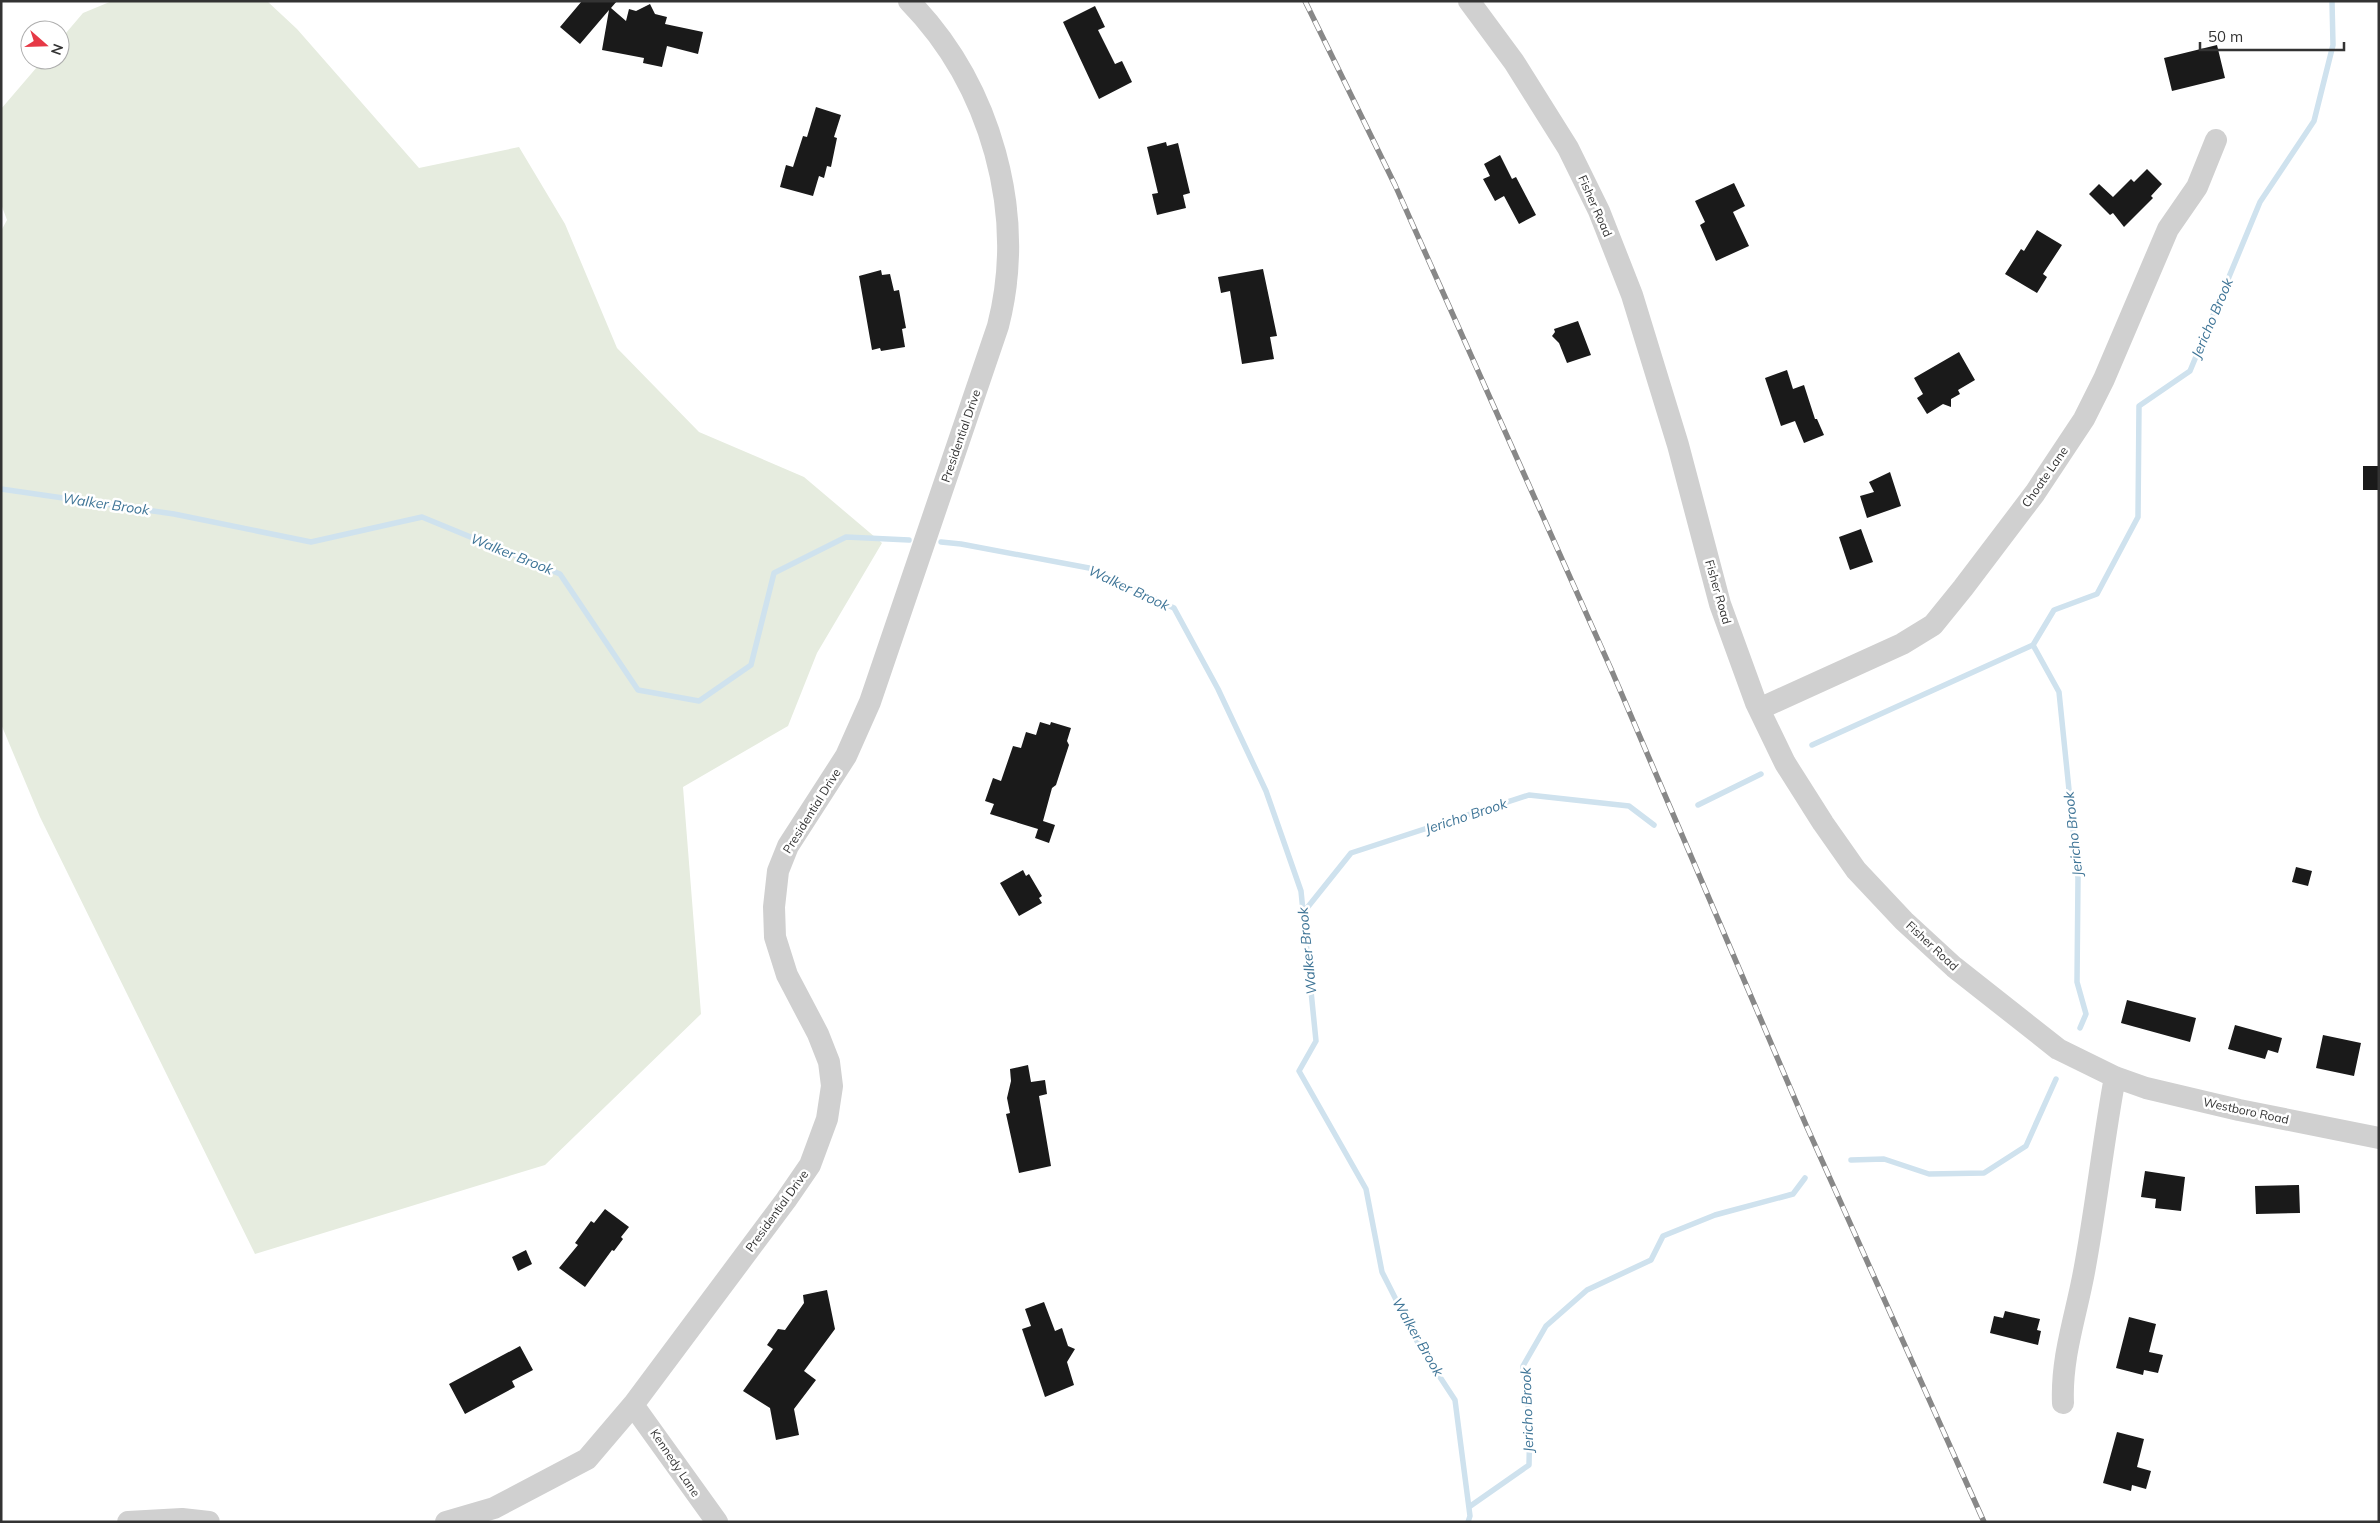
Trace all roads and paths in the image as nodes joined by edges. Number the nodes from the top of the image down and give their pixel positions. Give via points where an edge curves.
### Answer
1 (909, 1) edge
2 (1469, 1) edge
3 (2216, 140) dead end
4 (1760, 709) junction
5 (2115, 1077) junction
6 (2379, 1138) edge
7 (2063, 1403) dead end
8 (634, 1405) junction
9 (128, 1522) edge
10 (209, 1522) edge
11 (446, 1522) edge
12 (717, 1522) edge

1 - 8 street, Presidential Drive via 954,57 995,147 1009,245 1006,296 870,702 846,756 788,846 778,871 775,937 787,975 829,1062 832,1086 827,1119 805,1172
2 - 4 street, Fisher Road via 1514,62 1563,140 1599,211 1632,295 1678,445 1720,604
3 - 4 street, Choate Lane via 2197,186 2168,229 2084,419 2035,493 1939,618 1902,644
4 - 5 street, Fisher Road via 1785,763 1822,824 1856,870 1904,921 1954,968 2058,1049
5 - 6 street, Westboro Road via 2186,1099
5 - 7 street via 2084,1274 2068,1342 2062,1382
8 - 11 street, Presidential Drive via 587,1459 494,1508
8 - 12 street, Kennedy Lane
9 - 10 street via 182,1519

